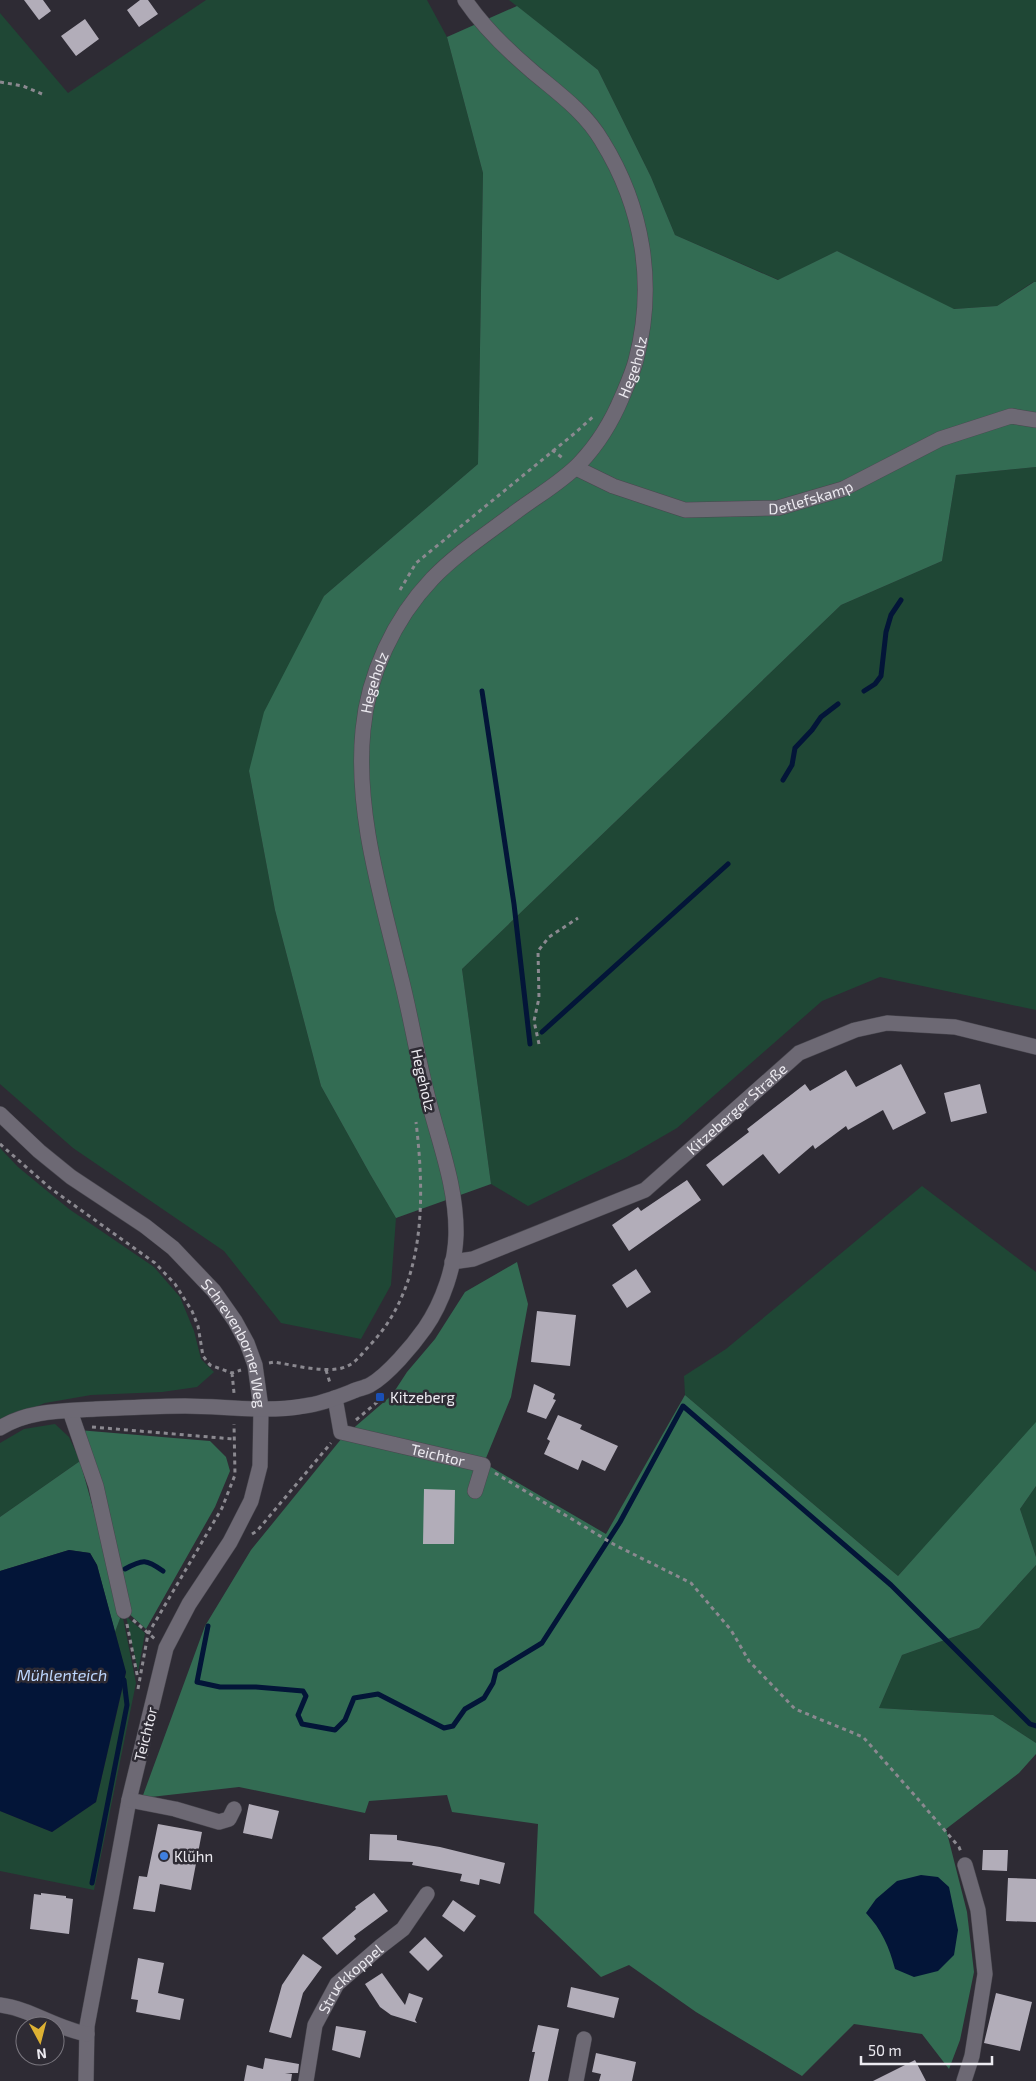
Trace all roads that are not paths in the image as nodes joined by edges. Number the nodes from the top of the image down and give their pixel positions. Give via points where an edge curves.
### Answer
1 (465, 0) edge
2 (1036, 420) edge
3 (576, 468) junction
4 (1036, 1046) edge
5 (0, 1114) edge
6 (452, 1262) junction
7 (335, 1398) junction
8 (261, 1408) junction
9 (70, 1410) junction
10 (0, 1428) edge
11 (475, 1491) dead end
12 (124, 1611) road end
13 (129, 1800) junction
14 (234, 1809) dead end
15 (965, 1864) road end
16 (427, 1894) dead end
17 (0, 2005) edge
18 (87, 2034) junction
19 (584, 2039) dead end
20 (86, 2081) edge
21 (306, 2081) edge
22 (576, 2081) edge
23 (964, 2081) edge

1 - 3 street, Hegeholz via 485,28 583,114 617,167 637,219 646,270 645,318 636,364 613,416
2 - 3 street, Detlefskamp via 1011,416 940,439 843,489 778,508 685,510 613,486
3 - 6 street, Hegeholz via 463,550 430,580 397,624 382,654 370,688 362,728 362,776 375,870 426,1092 452,1183 456,1227
4 - 6 street, Kitzeberger Straße via 955,1028 887,1023 855,1030 799,1053 645,1190 482,1256
5 - 8 street, Schrevenborner Weg via 71,1177 174,1248 214,1291 235,1321 255,1365
6 - 7 street, Hegeholz via 437,1306 425,1327 400,1357 372,1384
7 - 8 street, Hegeholz via 303,1407
7 - 11 street, Teichtor via 341,1432 483,1465
8 - 9 street, Schrevenborner Weg via 184,1406
8 - 13 street, Teichtor via 260,1466 251,1501 166,1648
9 - 10 street, Schrevenborner Weg via 38,1413
9 - 12 street via 96,1486
13 - 14 street via 219,1822 229,1819
13 - 18 street, Teichtor
15 - 23 street via 978,1910 985,1974 972,2056
16 - 21 street, Struckkoppel via 403,1930 337,1984 315,2025
17 - 18 street
18 - 20 street, Teichtor
19 - 22 street

